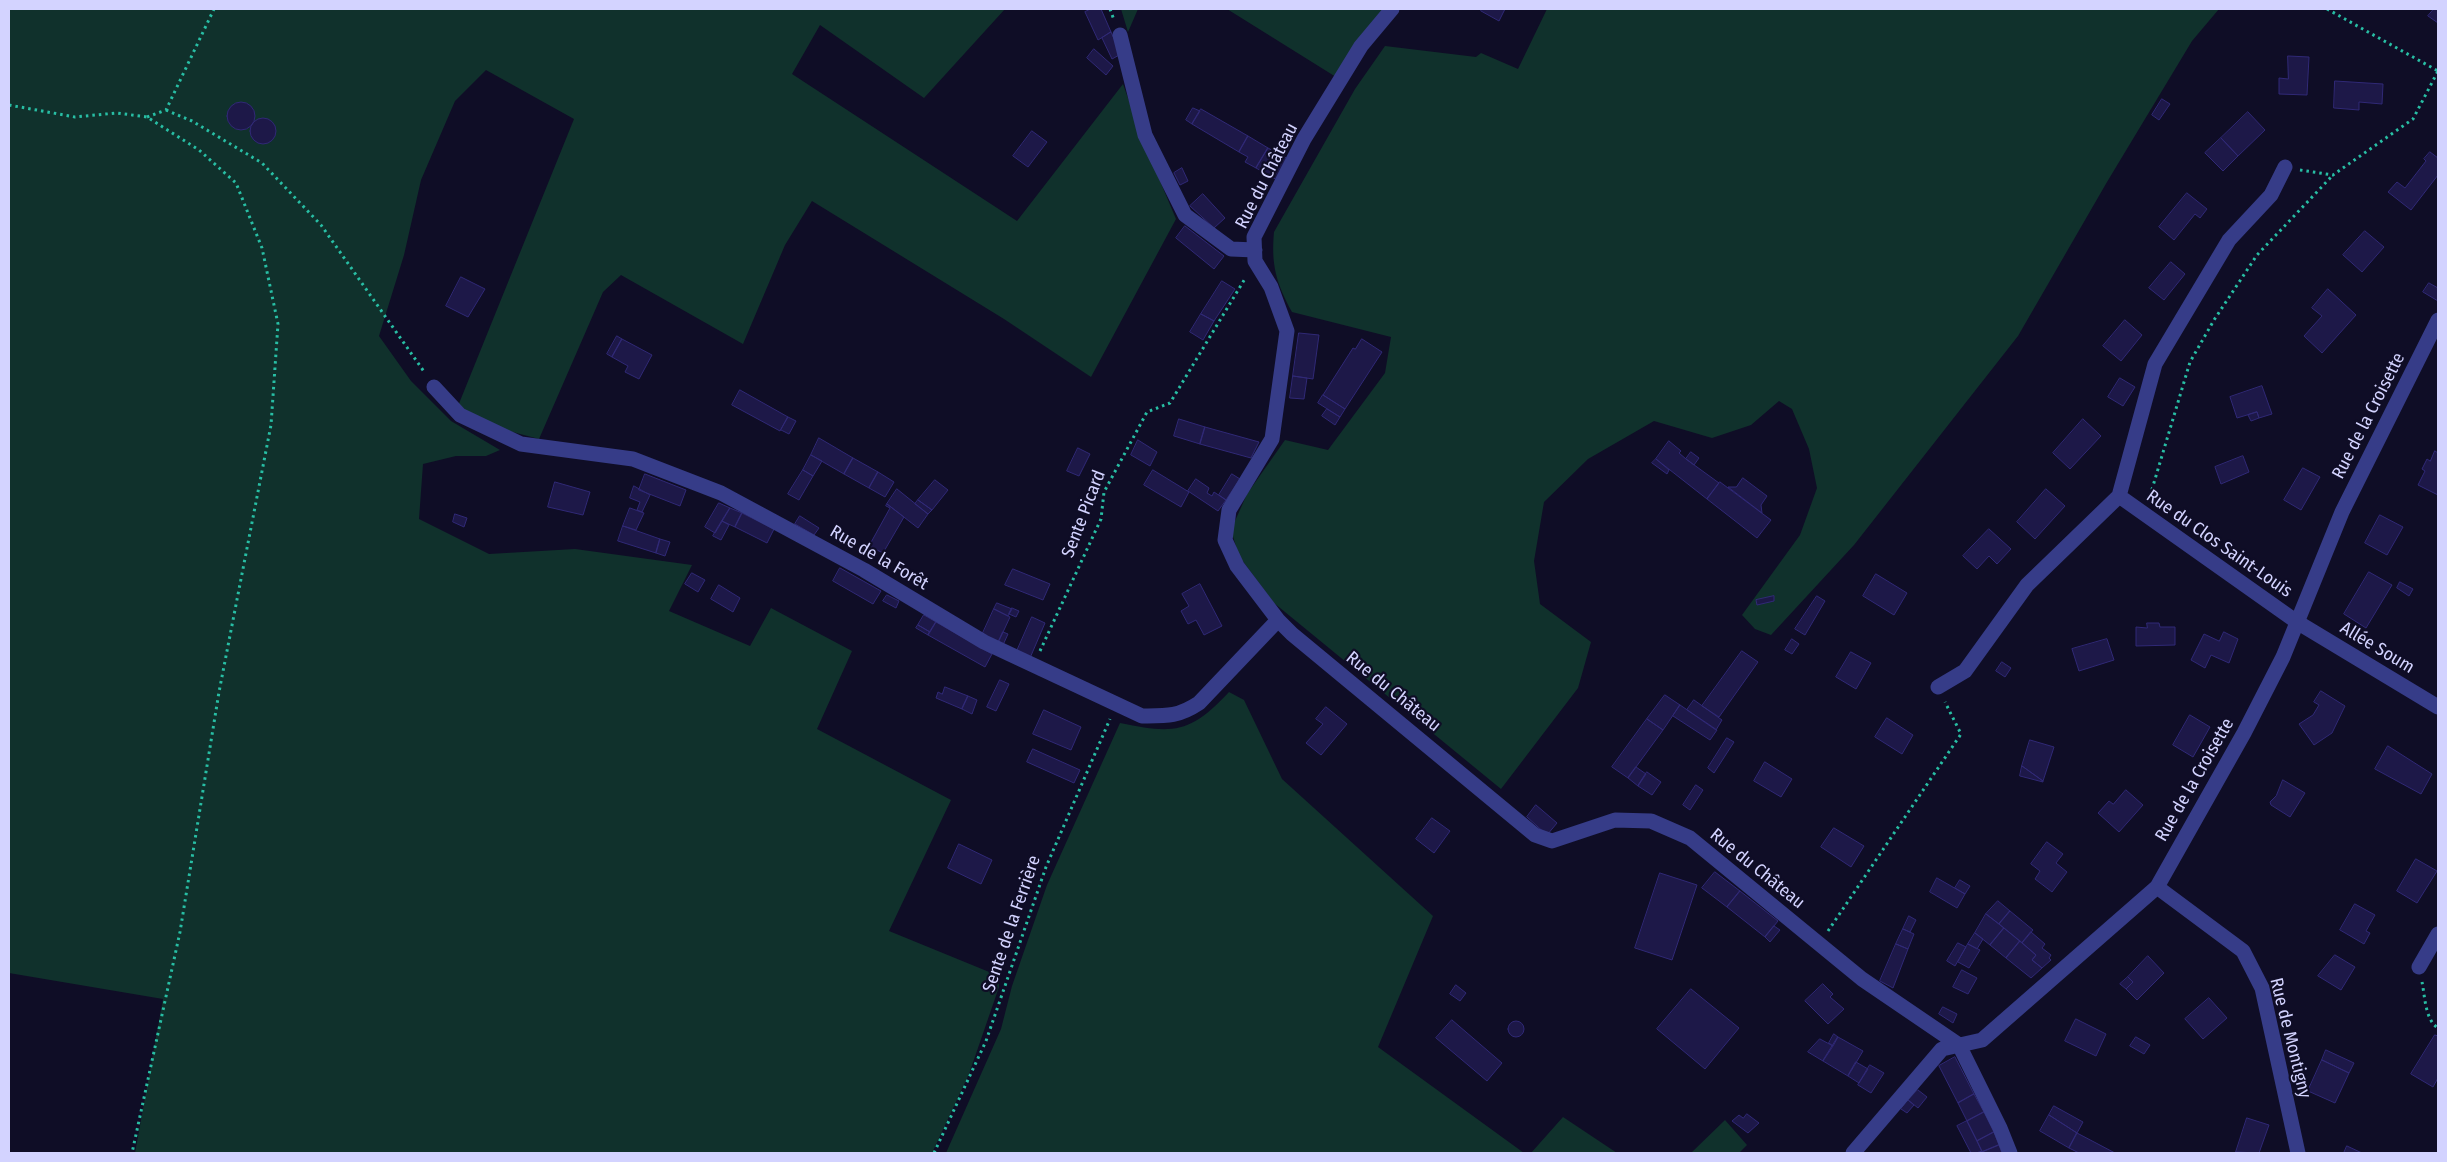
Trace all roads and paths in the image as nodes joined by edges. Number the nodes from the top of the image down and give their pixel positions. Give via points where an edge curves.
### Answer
1 (214, 9) edge
2 (1392, 9) edge
3 (2327, 9) edge
4 (1120, 35) dead end
5 (2438, 71) edge
6 (9, 105) edge
7 (166, 110) junction
8 (148, 117) junction
9 (2285, 167) joint
10 (2333, 175) junction
11 (1255, 256) junction
12 (2438, 320) edge
13 (434, 387) joint
14 (2119, 496) junction
15 (2145, 514) junction
16 (1278, 620) junction
17 (2297, 622) junction
18 (1033, 665) junction
19 (1938, 687) joint
20 (1117, 704) junction
21 (2438, 707) edge
22 (2157, 887) junction
23 (2438, 934) edge
24 (1819, 944) junction
25 (2419, 967) joint
26 (2438, 1028) edge
27 (1959, 1046) junction
28 (132, 1153) edge
29 (934, 1153) edge
30 (1853, 1153) edge
31 (2010, 1153) edge
32 (2298, 1153) edge

1 - 7 path
2 - 11 street, Rue du Château via 1361,46 1304,139 1254,237
3 - 5 path
4 - 11 street via 1145,135 1185,214 1231,249
5 - 10 path via 2413,120
6 - 8 path via 75,117 117,113
7 - 8 path
7 - 13 path via 192,120 262,162 321,225
8 - 28 path via 199,150 236,183 262,248 278,324 271,424 219,692 180,932
9 - 10 path
9 - 14 street, Rue du Clos Saint-Louis via 2272,195 2229,240 2155,364
10 - 15 path via 2257,256 2190,362
11 - 16 street, Rue du Château via 1271,287 1287,331 1272,439 1229,510 1225,540 1237,566
11 - 18 path, Sente Picard via 1170,403 1147,412 1104,492 1101,518
12 - 17 street, Rue de la Croisette via 2342,512
13 - 18 street, Rue de la Forêt via 460,415 521,444 633,459 721,493 864,570 984,642
14 - 15 street, Rue du Clos Saint-Louis
14 - 19 street, Rue du Clos Saint-Louis via 2026,585 1965,671
15 - 17 street, Rue du Clos Saint-Louis
16 - 20 street, Rue de la Forêt via 1199,703 1185,712 1169,716 1142,716
16 - 24 street, Rue du Château via 1535,835 1552,841 1615,820 1650,821 1690,838
17 - 21 street, Allée Soum
17 - 22 street, Rue de la Croisette via 2244,733
18 - 20 street, Rue de la Forêt
19 - 24 path via 1961,734
20 - 29 path, Sente de la Ferrière via 1046,867 986,1041
22 - 27 street, Rue de la Croisette via 1982,1040
22 - 32 street, Rue de Montigny via 2243,951 2262,988
23 - 25 street
24 - 27 street, Rue du Château via 1862,980
25 - 26 path via 2432,1024
27 - 30 street, Rue de la Croisette via 1942,1049
27 - 31 street, Rue du Château

